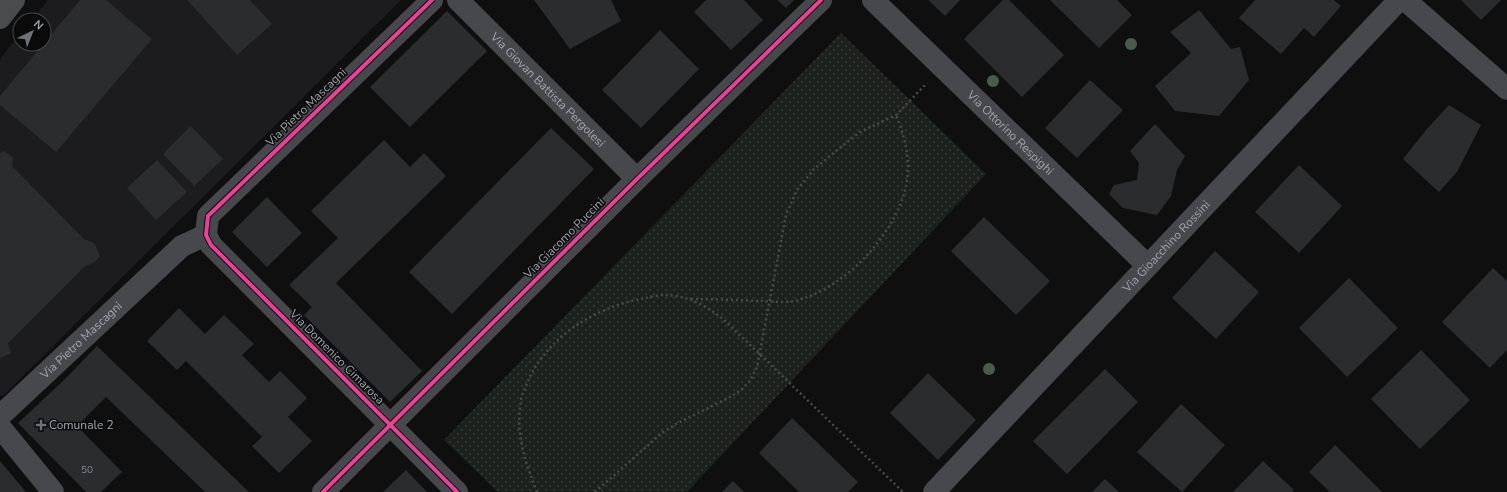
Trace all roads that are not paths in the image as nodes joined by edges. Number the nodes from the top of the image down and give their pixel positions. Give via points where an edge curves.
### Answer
1 (14, 0) edge
2 (432, 0) edge
3 (458, 0) edge
4 (821, 0) edge
5 (873, 0) edge
6 (1399, 0) edge
7 (1405, 0) edge
8 (0, 18) edge
9 (1507, 89) edge
10 (637, 180) junction
11 (206, 235) junction
12 (1147, 265) junction
13 (0, 416) edge
14 (391, 425) junction
15 (0, 427) edge
16 (53, 492) edge
17 (323, 492) edge
18 (457, 492) edge
19 (934, 492) edge

1 - 8 main road
2 - 11 street, Via Pietro Mascagni via 208,216
3 - 10 street, Via Giovan Battista Pergolesi
4 - 10 street, Via Giacomo Puccini
5 - 12 street, Via Ottorino Respighi
6 - 12 street, Via Gioacchino Rossini
7 - 9 street
10 - 14 street, Via Giacomo Puccini
11 - 13 street, Via Pietro Mascagni via 182,246
11 - 14 street, Via Domenico Cimarosa via 211,245
12 - 19 street, Via Gioacchino Rossini
14 - 17 street, Via Giacomo Puccini
14 - 18 street, Via Domenico Cimarosa
15 - 16 street

